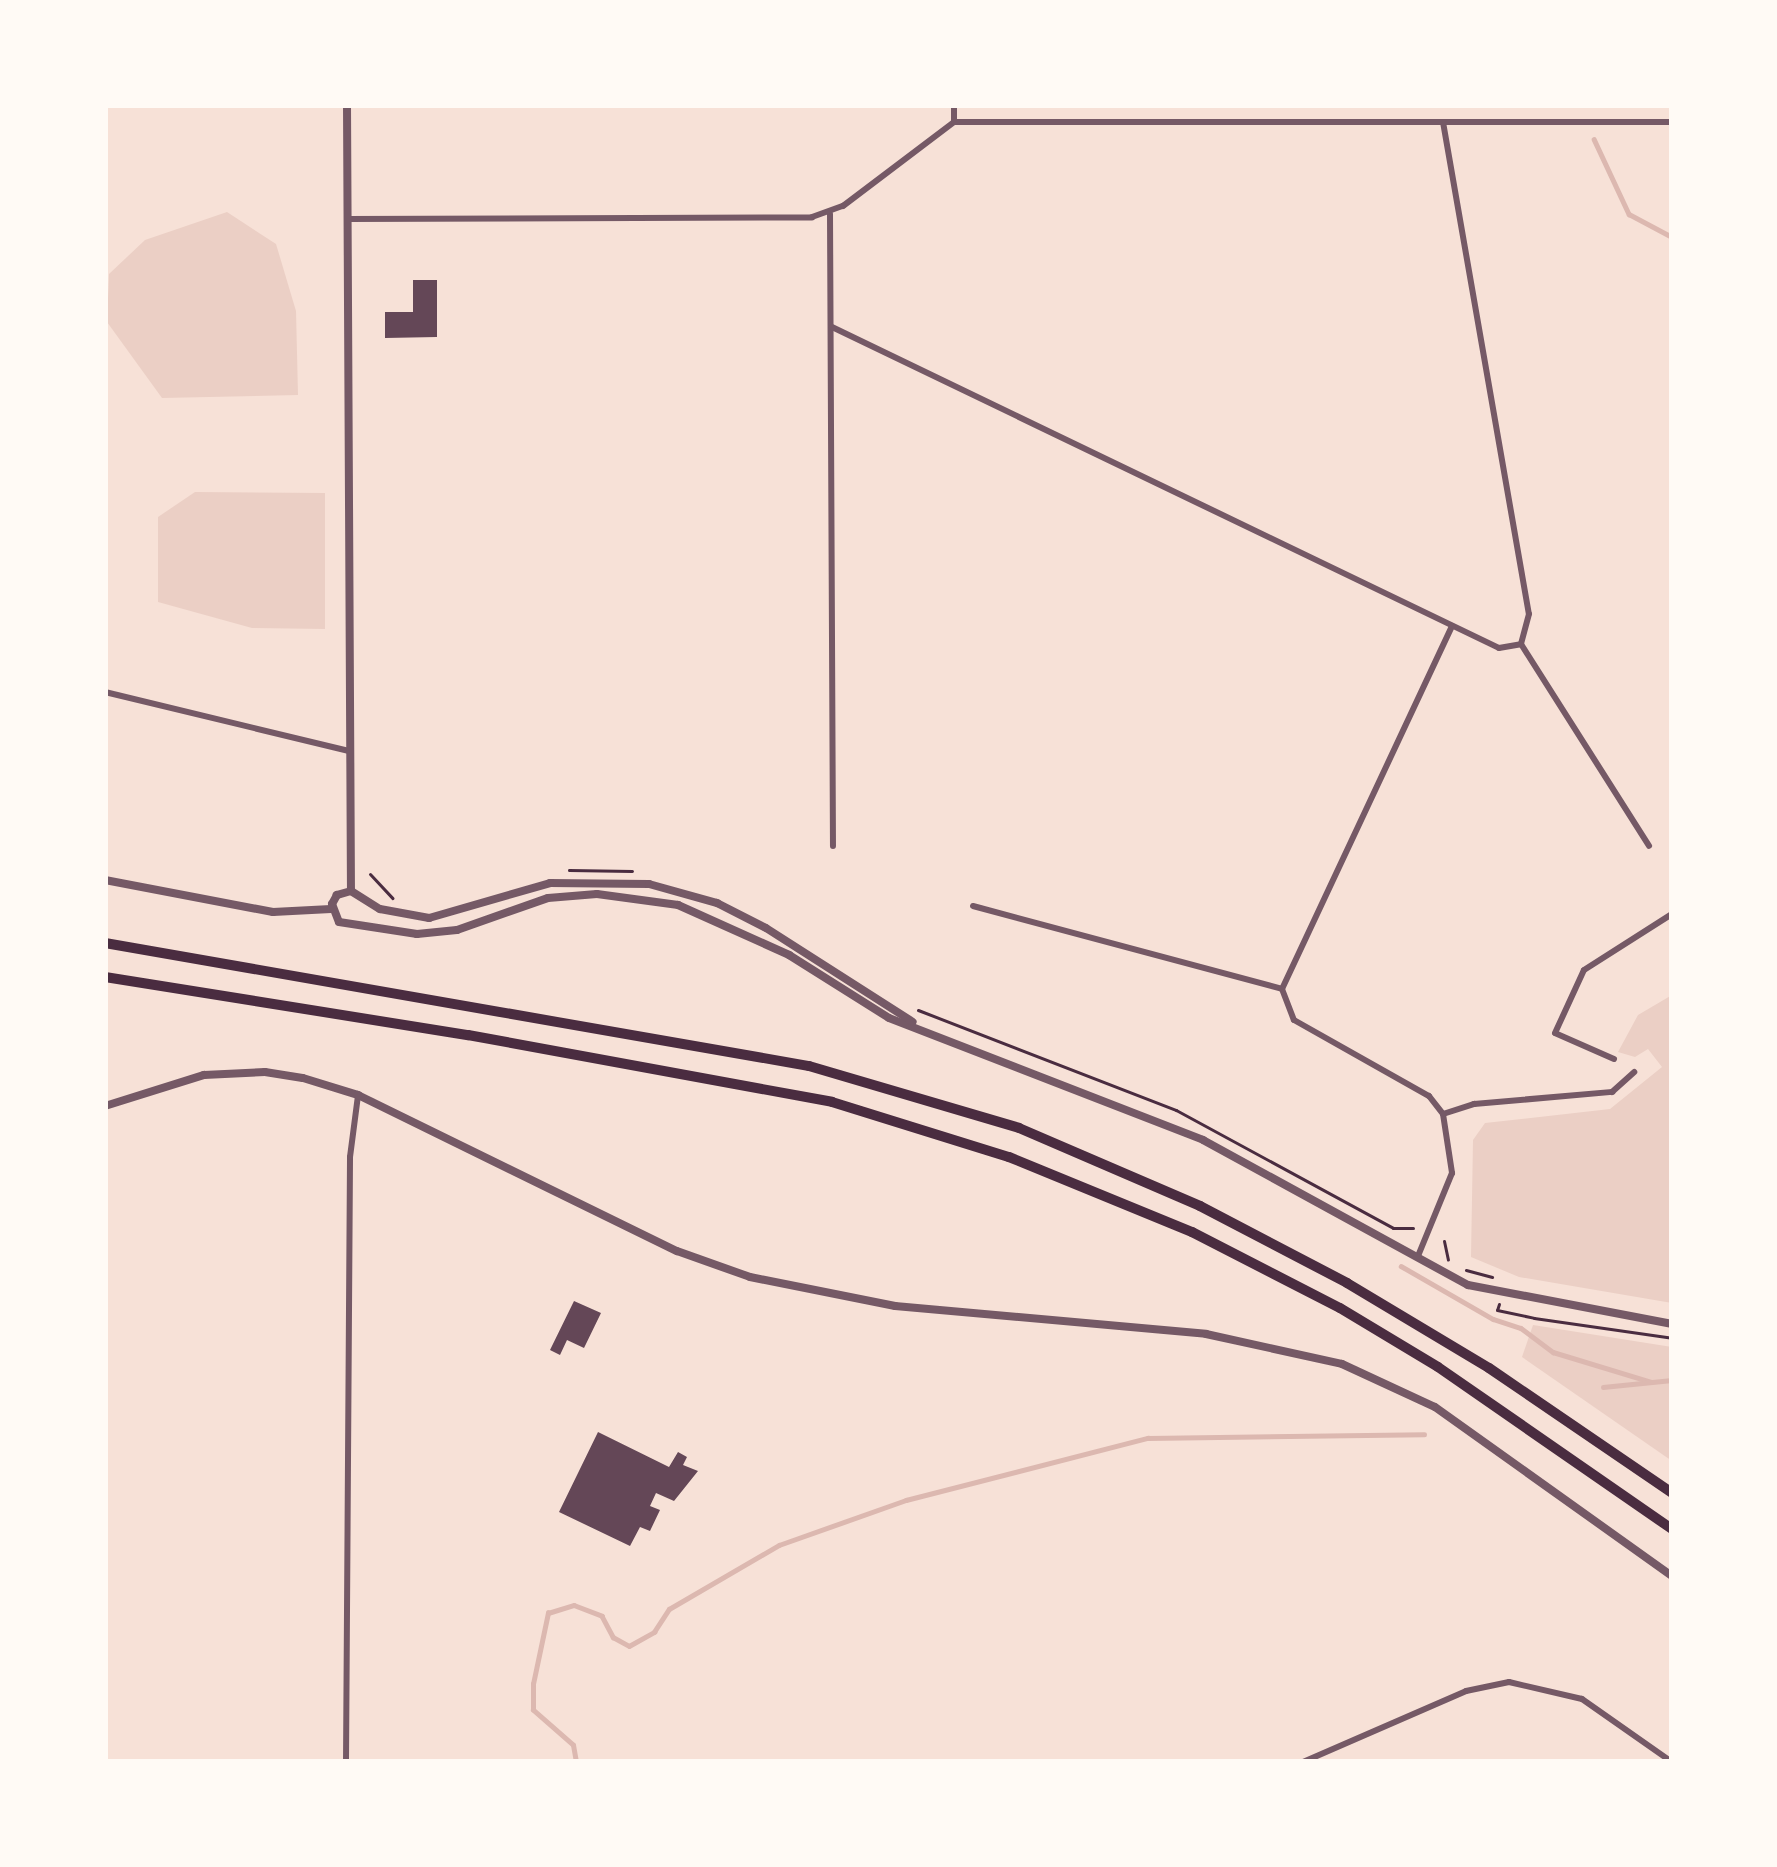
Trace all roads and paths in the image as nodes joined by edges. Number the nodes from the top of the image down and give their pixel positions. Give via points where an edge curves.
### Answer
1 (347, 105) edge
2 (954, 105) edge
3 (1443, 121) junction
4 (954, 122) junction
5 (1672, 122) edge
6 (830, 212) junction
7 (347, 220) junction
8 (832, 326) junction
9 (1452, 626) junction
10 (1521, 644) junction
11 (105, 692) edge
12 (349, 751) junction
13 (833, 846) dead end
14 (1648, 846) dead end
15 (105, 880) edge
16 (351, 892) junction
17 (365, 904) junction
18 (973, 905) dead end
19 (332, 909) junction
20 (1672, 914) edge
21 (359, 921) junction
22 (105, 944) edge
23 (105, 977) edge
24 (1282, 989) junction
25 (924, 1030) junction
26 (1614, 1059) dead end
27 (1634, 1072) dead end
28 (358, 1095) junction
29 (105, 1106) edge
30 (1443, 1114) junction
31 (1446, 1242) dead end
32 (1416, 1258) junction
33 (1503, 1281) dead end
34 (1499, 1304) dead end
35 (1672, 1324) edge
36 (1672, 1338) edge
37 (1672, 1493) edge
38 (1672, 1529) edge
39 (1672, 1576) edge
40 (346, 1762) edge
41 (1303, 1762) edge
42 (1672, 1762) edge

1 - 7 street
2 - 4 street
3 - 4 street
3 - 5 street
3 - 10 street via 1529,614
4 - 6 street
6 - 7 street
6 - 8 street
7 - 12 street
8 - 9 street
8 - 13 street
9 - 10 street via 1499,648
9 - 24 street
10 - 14 street
11 - 12 street
12 - 16 street
15 - 19 street via 273,911
16 - 17 street
16 - 19 street via 337,895
17 - 21 street
17 - 25 street via 429,918 550,884 649,884 717,903 766,928
18 - 24 street
19 - 21 street via 339,922
20 - 26 street via 1584,970 1555,1033
21 - 25 street via 437,934 548,898 597,894 678,905
22 - 37 highway via 809,1066 1019,1128 1200,1206 1347,1282
23 - 38 highway via 832,1102 1009,1157 1192,1232 1340,1308
24 - 30 street via 1294,1020 1430,1096
25 - 32 street via 1203,1140
27 - 30 street via 1612,1092
28 - 29 street via 303,1078 225,1072
28 - 39 street via 677,1251 749,1277 895,1306 1206,1334 1342,1364 1435,1407
28 - 40 street via 350,1157
30 - 32 street via 1452,1173
31 - 33 path via 1453,1264
32 - 35 street via 1502,1295
34 - 36 path via 1497,1310 1534,1318
41 - 42 street via 1466,1691 1509,1682 1582,1699

